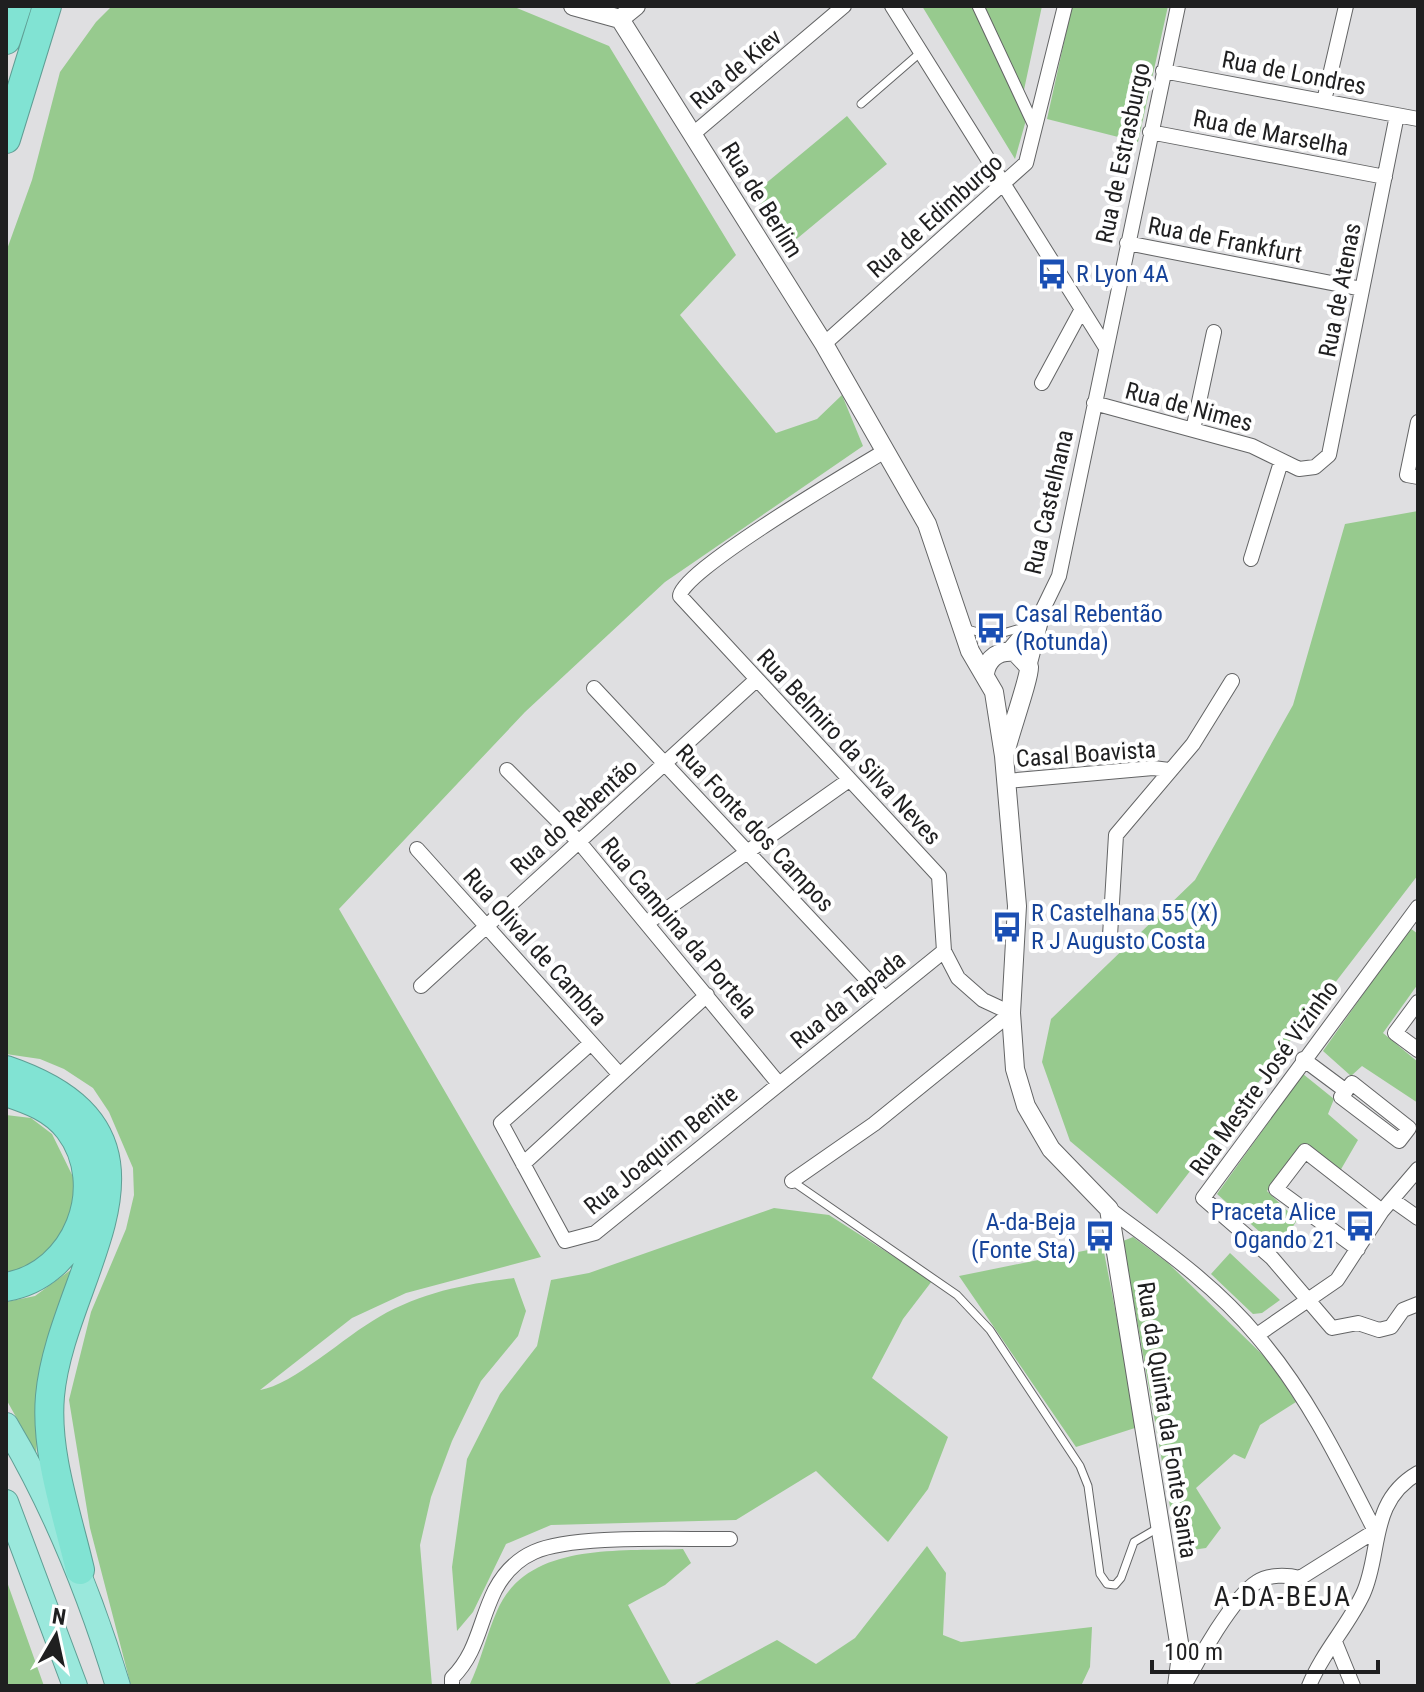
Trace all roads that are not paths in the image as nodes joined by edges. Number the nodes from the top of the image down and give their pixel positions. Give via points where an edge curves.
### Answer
1 (17, 6) edge
2 (47, 6) edge
3 (573, 6) edge
4 (636, 6) edge
5 (844, 6) edge
6 (892, 6) edge
7 (978, 6) edge
8 (1065, 6) edge
9 (1178, 6) edge
10 (1346, 6) edge
11 (620, 19) junction
12 (6, 40) edge
13 (921, 52) junction
14 (1163, 71) junction
15 (1324, 101) junction
16 (861, 104) dead end
17 (1397, 115) junction
18 (1418, 119) edge
19 (1036, 131) junction
20 (1150, 132) junction
21 (693, 134) junction
22 (6, 139) edge
23 (1385, 177) junction
24 (1005, 184) junction
25 (1127, 243) junction
26 (1362, 289) junction
27 (1082, 309) junction
28 (1214, 332) dead end
29 (824, 344) junction
30 (1105, 346) junction
31 (1042, 383) dead end
32 (1094, 403) junction
33 (1418, 422) edge
34 (1193, 430) junction
35 (885, 451) junction
36 (1281, 462) junction
37 (1315, 467) joint
38 (1413, 476) edge
39 (1251, 559) dead end
40 (1043, 609) junction
41 (963, 626) junction
42 (1001, 653) junction
43 (1029, 667) junction
44 (985, 673) junction
45 (756, 680) junction
46 (1232, 681) dead end
47 (594, 688) dead end
48 (994, 692) junction
49 (1020, 692) junction
50 (1004, 756) junction
51 (665, 764) junction
52 (507, 770) dead end
53 (1169, 770) junction
54 (849, 780) junction
55 (1006, 781) junction
56 (580, 843) junction
57 (417, 849) dead end
58 (747, 852) junction
59 (1418, 907) edge
60 (647, 923) junction
61 (487, 927) junction
62 (1110, 936) dead end
63 (944, 951) junction
64 (421, 986) dead end
65 (707, 995) junction
66 (885, 999) junction
67 (1418, 1002) edge
68 (1011, 1013) junction
69 (591, 1043) junction
70 (1418, 1050) edge
71 (1303, 1059) junction
72 (6, 1070) edge
73 (620, 1075) junction
74 (779, 1084) junction
75 (6, 1092) edge
76 (1418, 1144) edge
77 (523, 1164) junction
78 (1418, 1169) edge
79 (792, 1181) joint
80 (1388, 1206) junction
81 (1109, 1209) junction
82 (1418, 1218) edge
83 (1358, 1249) junction
84 (6, 1287) edge
85 (1308, 1297) junction
86 (1418, 1304) edge
87 (1257, 1335) junction
88 (6, 1425) edge
89 (1418, 1473) edge
90 (6, 1502) edge
91 (1160, 1527) junction
92 (1375, 1531) junction
93 (730, 1539) dead end
94 (80, 1570) junction
95 (1335, 1642) junction
96 (75, 1686) edge
97 (118, 1686) edge
98 (452, 1686) edge
99 (1177, 1686) edge
100 (1184, 1686) edge
101 (1309, 1686) edge
102 (1353, 1686) edge

1 - 12 highway
2 - 22 highway
3 - 11 street
4 - 11 street
5 - 21 street, Rua de Kiev
6 - 13 street
7 - 19 street
8 - 19 street, Rua de Edimburgo
9 - 14 street, Rua de Estrasburgo
10 - 15 street
11 - 21 street, Rua de Berlim
13 - 16 lane
13 - 24 street
14 - 15 street, Rua de Londres
14 - 20 street, Rua de Estrasburgo
15 - 17 street, Rua de Londres
17 - 18 street, Rua de Londres
17 - 23 street, Rua de Atenas
19 - 24 street, Rua de Edimburgo via 1026,163
20 - 23 street, Rua de Marselha
20 - 25 street, Rua de Estrasburgo
21 - 29 street, Rua de Berlim
23 - 26 street, Rua de Atenas
24 - 27 street
24 - 29 street, Rua de Edimburgo
25 - 26 street, Rua de Frankfurt
25 - 30 street, Rua de Estrasburgo
26 - 37 street, Rua de Atenas via 1329,455
27 - 30 street
27 - 31 street
28 - 34 street
29 - 35 street, Rua de Berlim
30 - 32 street, Rua de Estrasburgo
32 - 34 street, Rua de Nimes
32 - 40 street, Rua Castelhana via 1059,576
33 - 38 street
34 - 36 street, Rua de Nimes via 1252,446
35 - 41 street, Rua de Berlim via 927,524
35 - 45 street, Rua Belmiro da Silva Neves via 729,549 679,591
36 - 37 street, Rua de Nimes via 1299,469
36 - 39 street
40 - 41 lane via 1004,635 983,635
40 - 42 street, Rua Castelhana
40 - 43 street, Rua Castelhana
41 - 42 street
41 - 44 street, Rua de Berlim via 970,651
42 - 43 street via 1021,656
42 - 44 street
43 - 49 street via 1029,681
44 - 48 street
45 - 51 street, Rua do Rebentão
45 - 54 street, Rua Belmiro da Silva Neves
46 - 53 street, Casal Boavista via 1193,744
47 - 51 street, Rua Fonte dos Campos
48 - 49 street
48 - 50 street
49 - 50 street
50 - 55 street
51 - 56 street, Rua do Rebentão
51 - 58 street, Rua Fonte dos Campos
52 - 56 street, Rua Campina da Portela
53 - 55 street, Casal Boavista
53 - 62 street, Casal Boavista via 1116,835
54 - 58 street
54 - 63 street, Rua Belmiro da Silva Neves via 939,876
55 - 68 street via 1017,906
56 - 60 street, Rua Campina da Portela
56 - 61 street, Rua do Rebentão
57 - 61 street, Rua Olival de Cambra
58 - 60 street
58 - 66 street, Rua Fonte dos Campos
59 - 71 street, Rua Mestre José Vizinho
60 - 65 street, Rua Campina da Portela
61 - 64 street, Rua do Rebentão
61 - 69 street, Rua Olival de Cambra
63 - 66 street, Rua da Tapada
63 - 68 street, Rua Belmiro da Silva Neves via 958,978 983,1000
65 - 73 street
65 - 74 street, Rua Campina da Portela
66 - 74 street, Rua da Tapada
67 - 70 street via 1395,1033
68 - 79 street via 874,1124
68 - 81 street via 1015,1069 1026,1106 1051,1149
69 - 73 street, Rua Olival de Cambra
69 - 77 street via 501,1123
71 - 76 street via 1346,1091 1341,1097 1399,1141 1404,1135
71 - 85 street, Rua Mestre José Vizinho via 1203,1198
72 - 94 highway via 52,1088 83,1116 99,1141 108,1177 100,1236 57,1350 50,1396 49,1430
73 - 77 street
74 - 77 street, Rua Joaquim Benite via 595,1233 565,1241
75 - 84 highway via 41,1104 68,1128 89,1178 79,1232 62,1257 42,1275
78 - 80 street
79 - 91 lane via 944,1283 990,1330 1080,1466 1088,1486 1100,1574 1107,1584 1115,1585 1121,1578 1134,1542
80 - 82 street
80 - 83 street
80 - 83 street via 1305,1151 1276,1189
81 - 87 street via 1181,1262
81 - 91 street, Rua da Quinta da Fonte Santa
83 - 85 street via 1337,1280
85 - 86 street via 1332,1328 1358,1323 1379,1330 1391,1327 1403,1310
85 - 87 street
87 - 92 street via 1288,1375
88 - 94 highway
89 - 92 street via 1392,1499
90 - 96 highway
91 - 99 street, Rua da Quinta da Fonte Santa via 1181,1655
92 - 95 street via 1364,1592
92 - 100 street via 1300,1578 1259,1580 1233,1608
93 - 98 street via 566,1543 535,1551 513,1564 495,1591 478,1641 452,1678
94 - 97 highway
95 - 101 street
95 - 102 street

